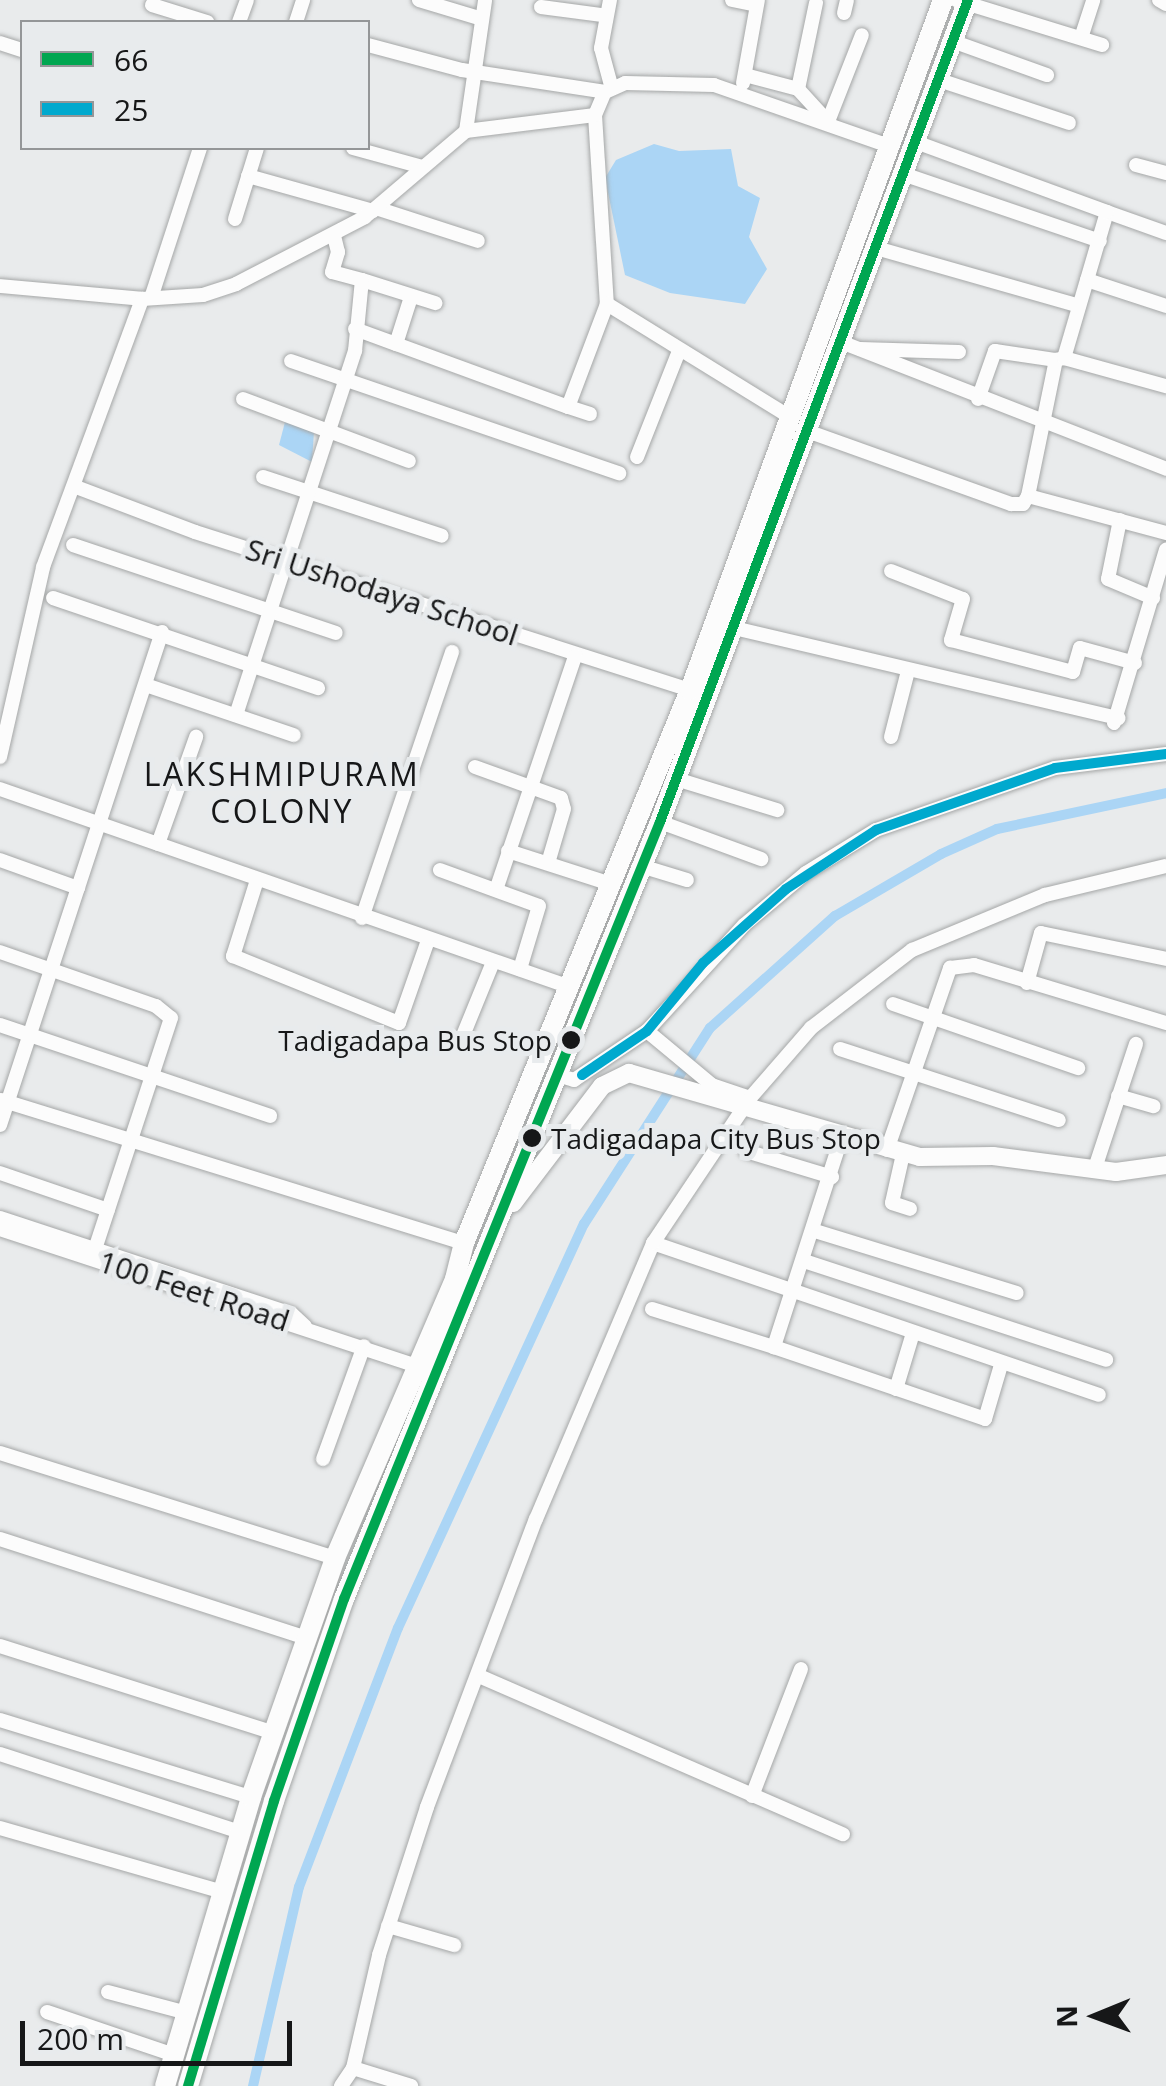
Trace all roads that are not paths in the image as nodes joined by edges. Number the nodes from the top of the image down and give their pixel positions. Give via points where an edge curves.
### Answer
1 (418, 0) edge
2 (485, 0) edge
3 (610, 0) edge
4 (732, 0) edge
5 (943, 0) edge
6 (1093, 0) edge
7 (1159, 0) edge
8 (758, 2) edge
9 (964, 2) edge
10 (816, 3) dead end
11 (1166, 4) edge
12 (152, 5) dead end
13 (541, 7) dead end
14 (602, 16) junction
15 (482, 19) junction
16 (201, 20) edge
17 (862, 35) dead end
18 (1081, 38) junction
19 (952, 41) junction
20 (1102, 44) dead end
21 (370, 46) edge
22 (474, 72) junction
23 (1047, 75) dead end
24 (745, 76) junction
25 (936, 79) junction
26 (608, 89) junction
27 (798, 89) junction
28 (740, 97) junction
29 (594, 115) junction
30 (831, 123) junction
31 (1069, 123) dead end
32 (466, 131) junction
33 (913, 140) junction
34 (886, 145) junction
35 (199, 150) edge
36 (256, 150) edge
37 (360, 150) edge
38 (1136, 165) dead end
39 (422, 168) junction
40 (900, 173) junction
41 (1166, 174) edge
42 (248, 176) junction
43 (374, 210) junction
44 (1107, 212) junction
45 (234, 220) dead end
46 (1166, 233) edge
47 (334, 236) junction
48 (478, 241) dead end
49 (1100, 242) junction
50 (876, 248) junction
51 (362, 280) junction
52 (1086, 280) junction
53 (0, 286) edge
54 (411, 296) junction
55 (147, 297) junction
56 (435, 304) dead end
57 (607, 304) junction
58 (1079, 306) junction
59 (1166, 306) edge
60 (354, 329) junction
61 (396, 344) junction
62 (850, 345) junction
63 (679, 351) junction
64 (958, 352) dead end
65 (1060, 360) junction
66 (291, 362) dead end
67 (346, 381) junction
68 (1166, 386) edge
69 (243, 399) dead end
70 (978, 399) junction
71 (568, 407) junction
72 (590, 414) dead end
73 (788, 416) junction
74 (1041, 424) junction
75 (327, 430) junction
76 (807, 431) junction
77 (637, 457) dead end
78 (409, 461) dead end
79 (1166, 470) edge
80 (619, 472) dead end
81 (262, 477) dead end
82 (76, 487) junction
83 (306, 492) junction
84 (1028, 496) junction
85 (1120, 520) junction
86 (1166, 534) edge
87 (442, 536) dead end
88 (73, 546) dead end
89 (1166, 550) edge
90 (286, 560) junction
91 (892, 571) dead end
92 (54, 598) dead end
93 (1153, 598) junction
94 (269, 613) junction
95 (734, 628) junction
96 (162, 632) junction
97 (336, 634) dead end
98 (452, 652) dead end
99 (575, 656) junction
100 (1135, 663) junction
101 (252, 664) junction
102 (908, 670) junction
103 (146, 685) junction
104 (318, 688) dead end
105 (690, 690) junction
106 (236, 715) junction
107 (294, 735) dead end
108 (196, 737) dead end
109 (892, 737) dead end
110 (1166, 754) edge
111 (0, 756) edge
112 (475, 767) dead end
113 (676, 779) junction
114 (528, 783) junction
115 (0, 788) edge
116 (777, 810) dead end
117 (660, 822) junction
118 (101, 825) junction
119 (158, 844) junction
120 (508, 851) junction
121 (761, 859) dead end
122 (0, 860) edge
123 (548, 863) junction
124 (640, 866) junction
125 (1166, 866) edge
126 (440, 870) dead end
127 (256, 880) junction
128 (688, 880) dead end
129 (611, 884) junction
130 (497, 887) junction
131 (78, 888) junction
132 (362, 918) junction
133 (428, 940) junction
134 (0, 952) edge
135 (1166, 958) edge
136 (493, 962) junction
137 (50, 968) junction
138 (520, 968) junction
139 (1026, 983) junction
140 (570, 987) junction
141 (893, 1004) dead end
142 (930, 1017) junction
143 (1166, 1022) edge
144 (0, 1025) edge
145 (28, 1034) junction
146 (652, 1036) junction
147 (462, 1038) dead end
148 (1136, 1044) dead end
149 (840, 1049) dead end
150 (1078, 1068) dead end
151 (910, 1072) junction
152 (154, 1074) junction
153 (558, 1075) junction
154 (1118, 1096) junction
155 (4, 1101) edge
156 (742, 1103) junction
157 (1154, 1106) dead end
158 (270, 1116) dead end
159 (540, 1116) junction
160 (1059, 1120) dead end
161 (0, 1125) edge
162 (841, 1139) junction
163 (132, 1140) junction
164 (746, 1151) dead end
165 (895, 1152) junction
166 (536, 1164) junction
167 (1166, 1165) edge
168 (1094, 1171) junction
169 (0, 1173) edge
170 (832, 1177) junction
171 (910, 1209) dead end
172 (108, 1210) junction
173 (0, 1218) edge
174 (0, 1229) edge
175 (815, 1231) junction
176 (464, 1243) junction
177 (653, 1243) junction
178 (96, 1246) junction
179 (804, 1262) junction
180 (793, 1293) junction
181 (1016, 1294) dead end
182 (652, 1309) dead end
183 (305, 1326) junction
184 (913, 1333) junction
185 (364, 1346) junction
186 (774, 1347) junction
187 (1106, 1360) dead end
188 (1001, 1366) junction
189 (427, 1369) junction
190 (896, 1389) junction
191 (1099, 1395) dead end
192 (390, 1451) junction
193 (0, 1453) edge
194 (323, 1458) dead end
195 (0, 1540) edge
196 (336, 1558) junction
197 (307, 1638) junction
198 (0, 1646) edge
199 (801, 1669) dead end
200 (479, 1676) junction
201 (0, 1720) edge
202 (274, 1733) junction
203 (0, 1754) edge
204 (752, 1796) junction
205 (251, 1797) junction
206 (0, 1828) edge
207 (240, 1832) junction
208 (843, 1834) dead end
209 (223, 1892) junction
210 (388, 1926) junction
211 (454, 1945) dead end
212 (108, 1992) dead end
213 (47, 2012) dead end
214 (187, 2013) junction
215 (174, 2056) junction
216 (352, 2068) junction
217 (165, 2086) edge
218 (188, 2086) edge
219 (341, 2086) edge
220 (411, 2086) edge

1 - 15 street
2 - 15 street
3 - 14 street
4 - 8 street
5 - 34 highway
6 - 18 street
7 - 11 street
8 - 24 street
9 - 18 street
9 - 19 highway
10 - 27 street
12 - 16 street
13 - 14 street
14 - 26 street
15 - 22 street
17 - 30 street
18 - 20 street
19 - 23 street
19 - 25 highway
21 - 22 street
22 - 26 street
22 - 32 street
24 - 27 street
24 - 28 street
25 - 31 street
25 - 33 highway
26 - 28 street via 694,81
26 - 29 street
27 - 30 street
28 - 30 street
29 - 32 street
29 - 57 street
30 - 34 street
32 - 39 street
33 - 40 highway
33 - 44 street
34 - 73 highway
35 - 55 street
36 - 42 street
37 - 39 street
38 - 41 street
39 - 43 street
40 - 49 street
40 - 50 highway
42 - 43 street
42 - 45 street
43 - 47 street
43 - 48 street
44 - 46 street
44 - 49 street
47 - 51 street via 332,272
47 - 55 street via 218,291
49 - 52 street
50 - 58 street
50 - 62 highway
51 - 54 street
51 - 60 street
52 - 58 street
52 - 59 street
53 - 55 street
54 - 56 street
54 - 61 street
55 - 82 street
57 - 63 street
57 - 71 street
58 - 65 street
60 - 61 street
60 - 67 street
61 - 71 street
62 - 64 street
62 - 70 street
62 - 76 highway
63 - 73 street
63 - 77 street
65 - 68 street
65 - 70 street via 995,352
65 - 74 street
66 - 67 street
67 - 75 street
67 - 80 street
69 - 75 street
70 - 74 street
71 - 72 street
73 - 105 highway
74 - 79 street
74 - 84 street
75 - 78 street
75 - 83 street
76 - 84 street via 1011,504 1023,504
76 - 95 highway
81 - 83 street
82 - 90 street, Sri Ushodaya School
82 - 111 street via 33,599
83 - 87 street
83 - 90 street
84 - 85 street
85 - 86 street
85 - 93 street via 1108,578
88 - 94 street
89 - 93 street
90 - 94 street
90 - 99 street, Sri Ushodaya School
91 - 100 street via 964,599 951,640 1073,672 1080,648
92 - 96 street
93 - 100 street
94 - 97 street
94 - 101 street
95 - 102 street
95 - 113 highway
96 - 101 street
96 - 103 street
98 - 132 street
99 - 105 street, Sri Ushodaya School
99 - 114 street
100 - 102 street via 1117,721
101 - 104 street
101 - 106 street
102 - 109 street
103 - 106 street
103 - 118 street
105 - 129 highway
106 - 107 street
108 - 119 street
110 - 146 street via 1055,768 876,830 806,873 744,924
112 - 114 street
113 - 116 street
113 - 117 highway
114 - 120 street
114 - 123 street via 555,792 564,804
115 - 118 street
117 - 121 street
117 - 124 highway
118 - 119 street
118 - 131 street
119 - 127 street
120 - 123 street
120 - 130 street
122 - 131 street
123 - 129 street
124 - 128 street
124 - 153 highway
125 - 156 street via 1045,896 912,950 811,1028
126 - 130 street
127 - 132 street
127 - 133 street via 233,956 399,1024
129 - 140 highway
130 - 138 street via 538,906
131 - 137 street
132 - 133 street
133 - 136 street
134 - 137 street
135 - 139 street via 1041,933
136 - 138 street
136 - 147 street
137 - 145 street
137 - 152 street via 169,1014
138 - 140 street
139 - 142 street via 974,965 950,968
139 - 143 street
140 - 176 highway
141 - 142 street
142 - 150 street
142 - 151 street
144 - 145 street
145 - 152 street
145 - 155 street
146 - 153 street via 574,1080
146 - 156 street
148 - 154 street
149 - 151 street
151 - 160 street
151 - 165 street
152 - 158 street
152 - 163 street
153 - 159 highway
154 - 157 street
154 - 168 street
155 - 161 street
155 - 163 street
156 - 162 main road
156 - 166 main road via 630,1073 602,1086
156 - 177 street
159 - 166 highway
159 - 189 highway
162 - 165 main road
162 - 170 street
163 - 172 street
163 - 176 street
164 - 170 street
165 - 168 main road via 993,1156
165 - 171 street via 892,1203
166 - 189 main road via 499,1232 450,1356
167 - 168 main road
169 - 172 street
170 - 175 street
172 - 178 street
173 - 178 street, 100 Feet Road
174 - 183 street, 100 Feet Road
175 - 179 street
175 - 181 street
176 - 189 highway
177 - 180 street
177 - 200 street via 536,1519
178 - 183 street, 100 Feet Road via 292,1314
179 - 180 street
179 - 187 street
180 - 184 street
180 - 186 street
182 - 186 street
183 - 185 street
184 - 188 street
184 - 190 street
185 - 189 street
185 - 194 street
186 - 190 street
188 - 190 street via 985,1419
188 - 191 street
189 - 192 highway
192 - 196 highway
192 - 218 highway
193 - 196 street
195 - 197 street
196 - 197 highway
197 - 202 highway
198 - 202 street
199 - 204 street
200 - 204 street
200 - 210 street
201 - 205 street
202 - 205 highway
203 - 207 street
204 - 208 street
205 - 207 highway
206 - 209 street
207 - 209 highway
209 - 214 highway
210 - 211 street
210 - 216 street
212 - 214 street
213 - 215 street
214 - 215 highway
215 - 217 highway
216 - 219 street
216 - 220 street

